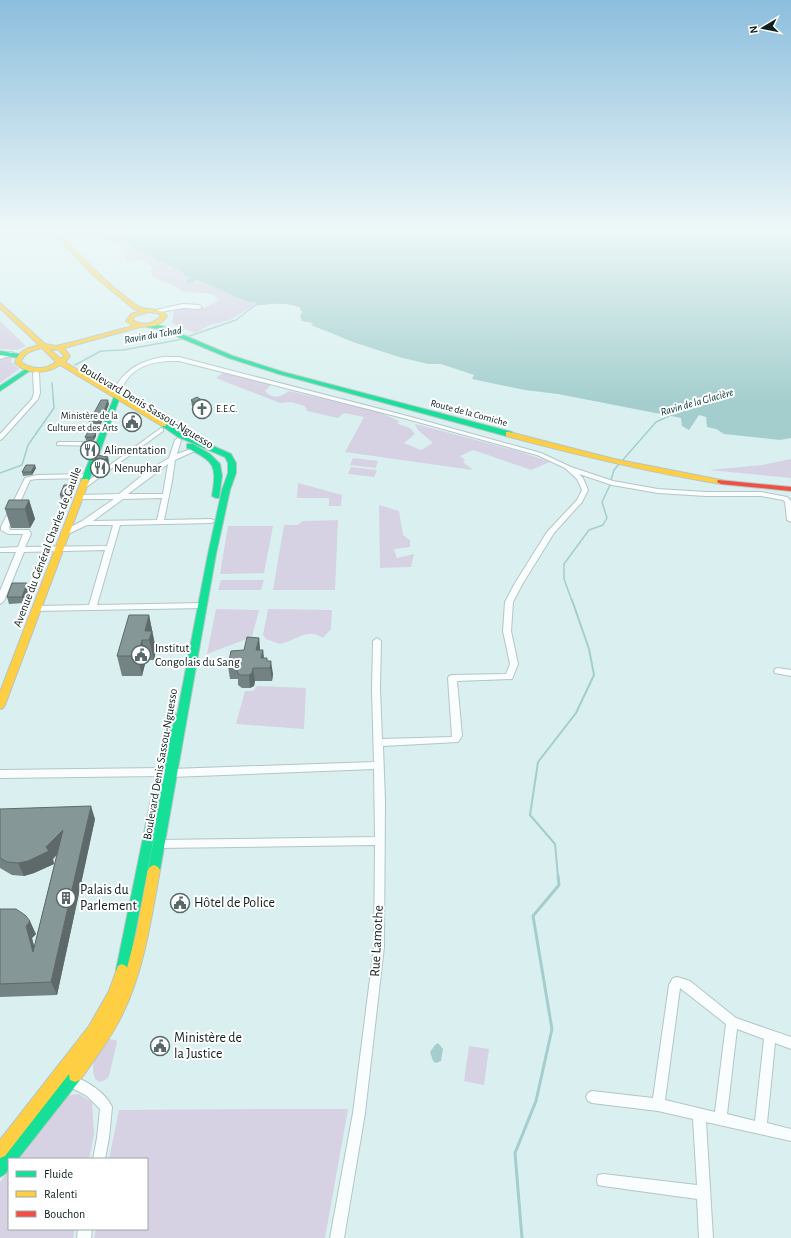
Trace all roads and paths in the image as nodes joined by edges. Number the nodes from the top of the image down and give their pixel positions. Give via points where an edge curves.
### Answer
1 (106, 288) edge
2 (112, 288) edge
3 (0, 305) edge
4 (199, 307) dead end
5 (0, 310) edge
6 (152, 311) junction
7 (166, 315) junction
8 (133, 320) junction
9 (149, 326) junction
10 (172, 330) junction
11 (74, 345) junction
12 (41, 347) junction
13 (58, 347) junction
14 (67, 352) junction
15 (0, 353) edge
16 (17, 354) junction
17 (0, 357) edge
18 (59, 364) junction
19 (32, 371) junction
20 (0, 389) edge
21 (116, 400) junction
22 (161, 430) junction
23 (0, 438) edge
24 (178, 440) junction
25 (59, 444) dead end
26 (98, 444) junction
27 (196, 449) junction
28 (172, 460) junction
29 (567, 467) junction
30 (87, 476) junction
31 (791, 485) edge
32 (769, 486) junction
33 (83, 487) junction
34 (791, 489) edge
35 (121, 496) junction
36 (166, 496) junction
37 (79, 497) junction
38 (791, 520) edge
39 (160, 522) junction
40 (211, 522) junction
41 (85, 523) junction
42 (117, 523) junction
43 (65, 532) junction
44 (58, 548) junction
45 (109, 548) junction
46 (21, 549) junction
47 (0, 550) edge
48 (0, 601) edge
49 (198, 606) junction
50 (92, 608) junction
51 (36, 609) junction
52 (377, 640) dead end
53 (778, 671) dead end
54 (791, 673) edge
55 (0, 705) edge
56 (378, 743) junction
57 (379, 765) junction
58 (166, 772) junction
59 (0, 774) edge
60 (379, 841) junction
61 (157, 844) junction
62 (732, 1022) junction
63 (770, 1036) junction
64 (791, 1043) edge
65 (58, 1077) junction
66 (71, 1080) junction
67 (592, 1096) dead end
68 (658, 1105) junction
69 (699, 1114) junction
70 (720, 1120) junction
71 (760, 1129) junction
72 (791, 1135) edge
73 (0, 1151) edge
74 (9, 1158) edge
75 (99, 1158) edge
76 (8, 1160) edge
77 (0, 1170) edge
78 (603, 1180) dead end
79 (704, 1194) junction
80 (337, 1238) edge
81 (706, 1238) edge

1 - 8 main road via 130,308
2 - 6 main road via 136,308
3 - 12 main road, Boulevard Denis Sassou-Nguesso
4 - 7 street via 183,306
5 - 12 main road, Boulevard Denis Sassou-Nguesso
6 - 7 main road, Route de la Corniche
6 - 8 main road
7 - 9 main road
7 - 10 main road, Route de la Corniche via 167,325
8 - 9 main road
8 - 11 main road via 120,329
9 - 10 main road, Route de la Corniche
10 - 32 main road, Route de la Corniche via 231,357 281,373 606,460 693,478
11 - 13 main road
11 - 14 main road
12 - 13 main road
12 - 16 main road
12 - 18 main road, Boulevard Denis Sassou-Nguesso
13 - 14 main road
14 - 18 main road via 66,359
15 - 16 main road
16 - 17 street
16 - 19 main road via 20,365
18 - 19 main road
18 - 21 main road, Boulevard Denis Sassou-Nguesso
19 - 20 main road
19 - 23 street via 37,393 35,399
21 - 22 main road, Boulevard Denis Sassou-Nguesso
21 - 26 main road, Avenue du Général Charles de Gaulle
21 - 29 street via 117,391 122,383 138,366 159,359 179,359 539,454
21 - 49 main road, Boulevard Denis Sassou-Nguesso via 181,435 221,452 231,460 232,473
22 - 24 main road, Boulevard Denis Sassou-Nguesso
22 - 33 street
24 - 27 main road, Boulevard Denis Sassou-Nguesso
24 - 28 street
25 - 26 street
26 - 30 main road, Avenue du Général Charles de Gaulle
27 - 28 street
27 - 40 main road, Boulevard Denis Sassou-Nguesso via 217,464 220,470
28 - 35 street via 147,475
28 - 36 street
29 - 38 street via 612,483 650,490 689,494 761,494 785,498
29 - 56 street via 580,478 585,490 580,501 551,532 509,602 507,631 514,664 509,676 452,678 458,736 455,740
30 - 33 main road, Avenue du Général Charles de Gaulle
30 - 46 street via 27,479 5,527 8,532 27,533
31 - 32 main road, Route de la Corniche
32 - 34 main road, Route de la Corniche
33 - 37 main road, Avenue du Général Charles de Gaulle
35 - 36 street
35 - 37 street
35 - 41 street
36 - 39 street
37 - 43 main road, Avenue du Général Charles de Gaulle
39 - 40 street
39 - 42 street
40 - 49 main road, Boulevard Denis Sassou-Nguesso
41 - 42 street
41 - 43 street
42 - 45 street
43 - 44 main road, Avenue du Général Charles de Gaulle
44 - 45 street
44 - 46 street
44 - 51 main road, Avenue du Général Charles de Gaulle
45 - 50 street
46 - 47 street
46 - 48 street
49 - 50 street
49 - 58 main road, Boulevard Denis Sassou-Nguesso
50 - 51 street
51 - 55 main road, Avenue du Général Charles de Gaulle
52 - 56 street, Rue Lamothe
53 - 54 street
56 - 57 street, Rue Lamothe
57 - 58 street
57 - 60 street, Rue Lamothe
58 - 59 street
58 - 61 main road, Boulevard Denis Sassou-Nguesso
58 - 65 main road, Boulevard Denis Sassou-Nguesso via 117,986 106,1012 94,1031
60 - 61 street
60 - 80 street, Rue Lamothe via 379,947 359,1113
61 - 66 main road, Boulevard Denis Sassou-Nguesso via 139,942 127,990 105,1033
62 - 63 street
62 - 68 street via 686,985 677,982
62 - 70 street
63 - 64 street
63 - 71 street
65 - 66 street
65 - 73 main road, Boulevard Denis Sassou-Nguesso
66 - 74 main road, Boulevard Denis Sassou-Nguesso
66 - 75 street via 91,1092 106,1107
67 - 68 street
68 - 69 street
69 - 70 street
69 - 79 street
70 - 71 street
71 - 72 street
76 - 77 main road, Boulevard Denis Sassou-Nguesso
78 - 79 street
79 - 81 street

